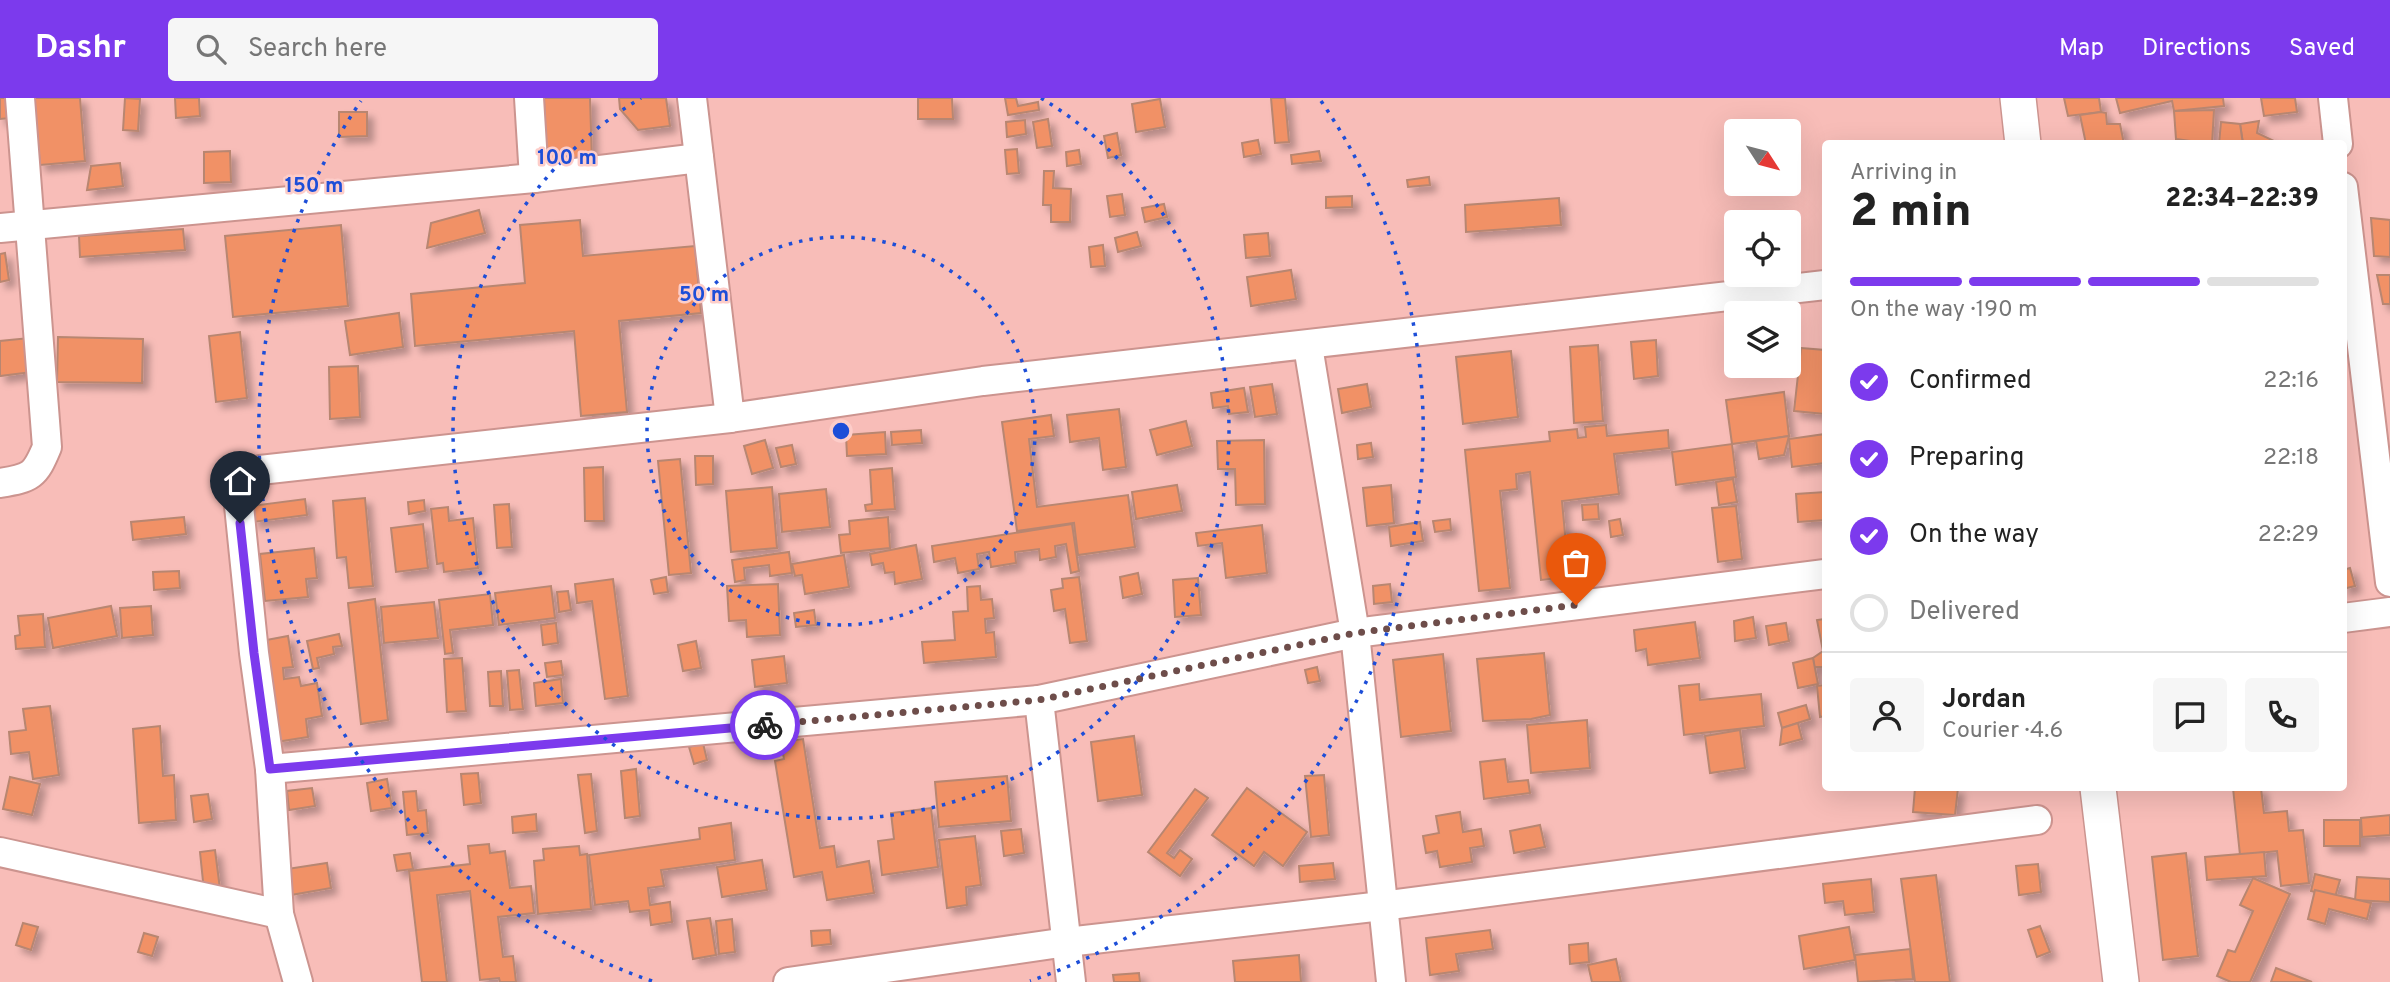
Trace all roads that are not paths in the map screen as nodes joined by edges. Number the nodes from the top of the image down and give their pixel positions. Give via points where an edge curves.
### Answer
1 (20, 98) edge
2 (530, 98) edge
3 (692, 98) edge
4 (2018, 98) edge
5 (2333, 98) edge
6 (2023, 140) edge
7 (2338, 140) edge
8 (699, 158) junction
9 (534, 178) junction
10 (2347, 221) edge
11 (30, 225) junction
12 (0, 228) edge
13 (1822, 285) edge
14 (1308, 346) junction
15 (730, 418) junction
16 (0, 482) edge
17 (1822, 574) edge
18 (2390, 582) edge
19 (2390, 612) edge
20 (2347, 617) edge
21 (1355, 633) junction
22 (1039, 700) junction
23 (270, 769) junction
24 (2098, 791) edge
25 (2037, 820) dead end
26 (0, 852) edge
27 (1382, 906) junction
28 (279, 914) junction
29 (1067, 942) junction
30 (298, 982) edge
31 (788, 982) edge
32 (1071, 982) edge
33 (1391, 982) edge
34 (2121, 982) edge

1 - 11 street
2 - 9 street
3 - 8 street
4 - 6 street
5 - 7 street
8 - 9 street
8 - 15 street
9 - 11 street
10 - 18 street
11 - 12 street
11 - 16 street via 47,447 39,466 26,479
13 - 14 street
14 - 15 street via 983,381
14 - 21 street
15 - 23 street via 260,470 246,481 238,496
17 - 21 street
19 - 20 street
21 - 22 street
21 - 27 street
22 - 23 street
22 - 29 street
23 - 28 street
24 - 34 street
25 - 27 street
26 - 28 street
27 - 29 street
27 - 33 street
28 - 30 street
29 - 31 street
29 - 32 street

